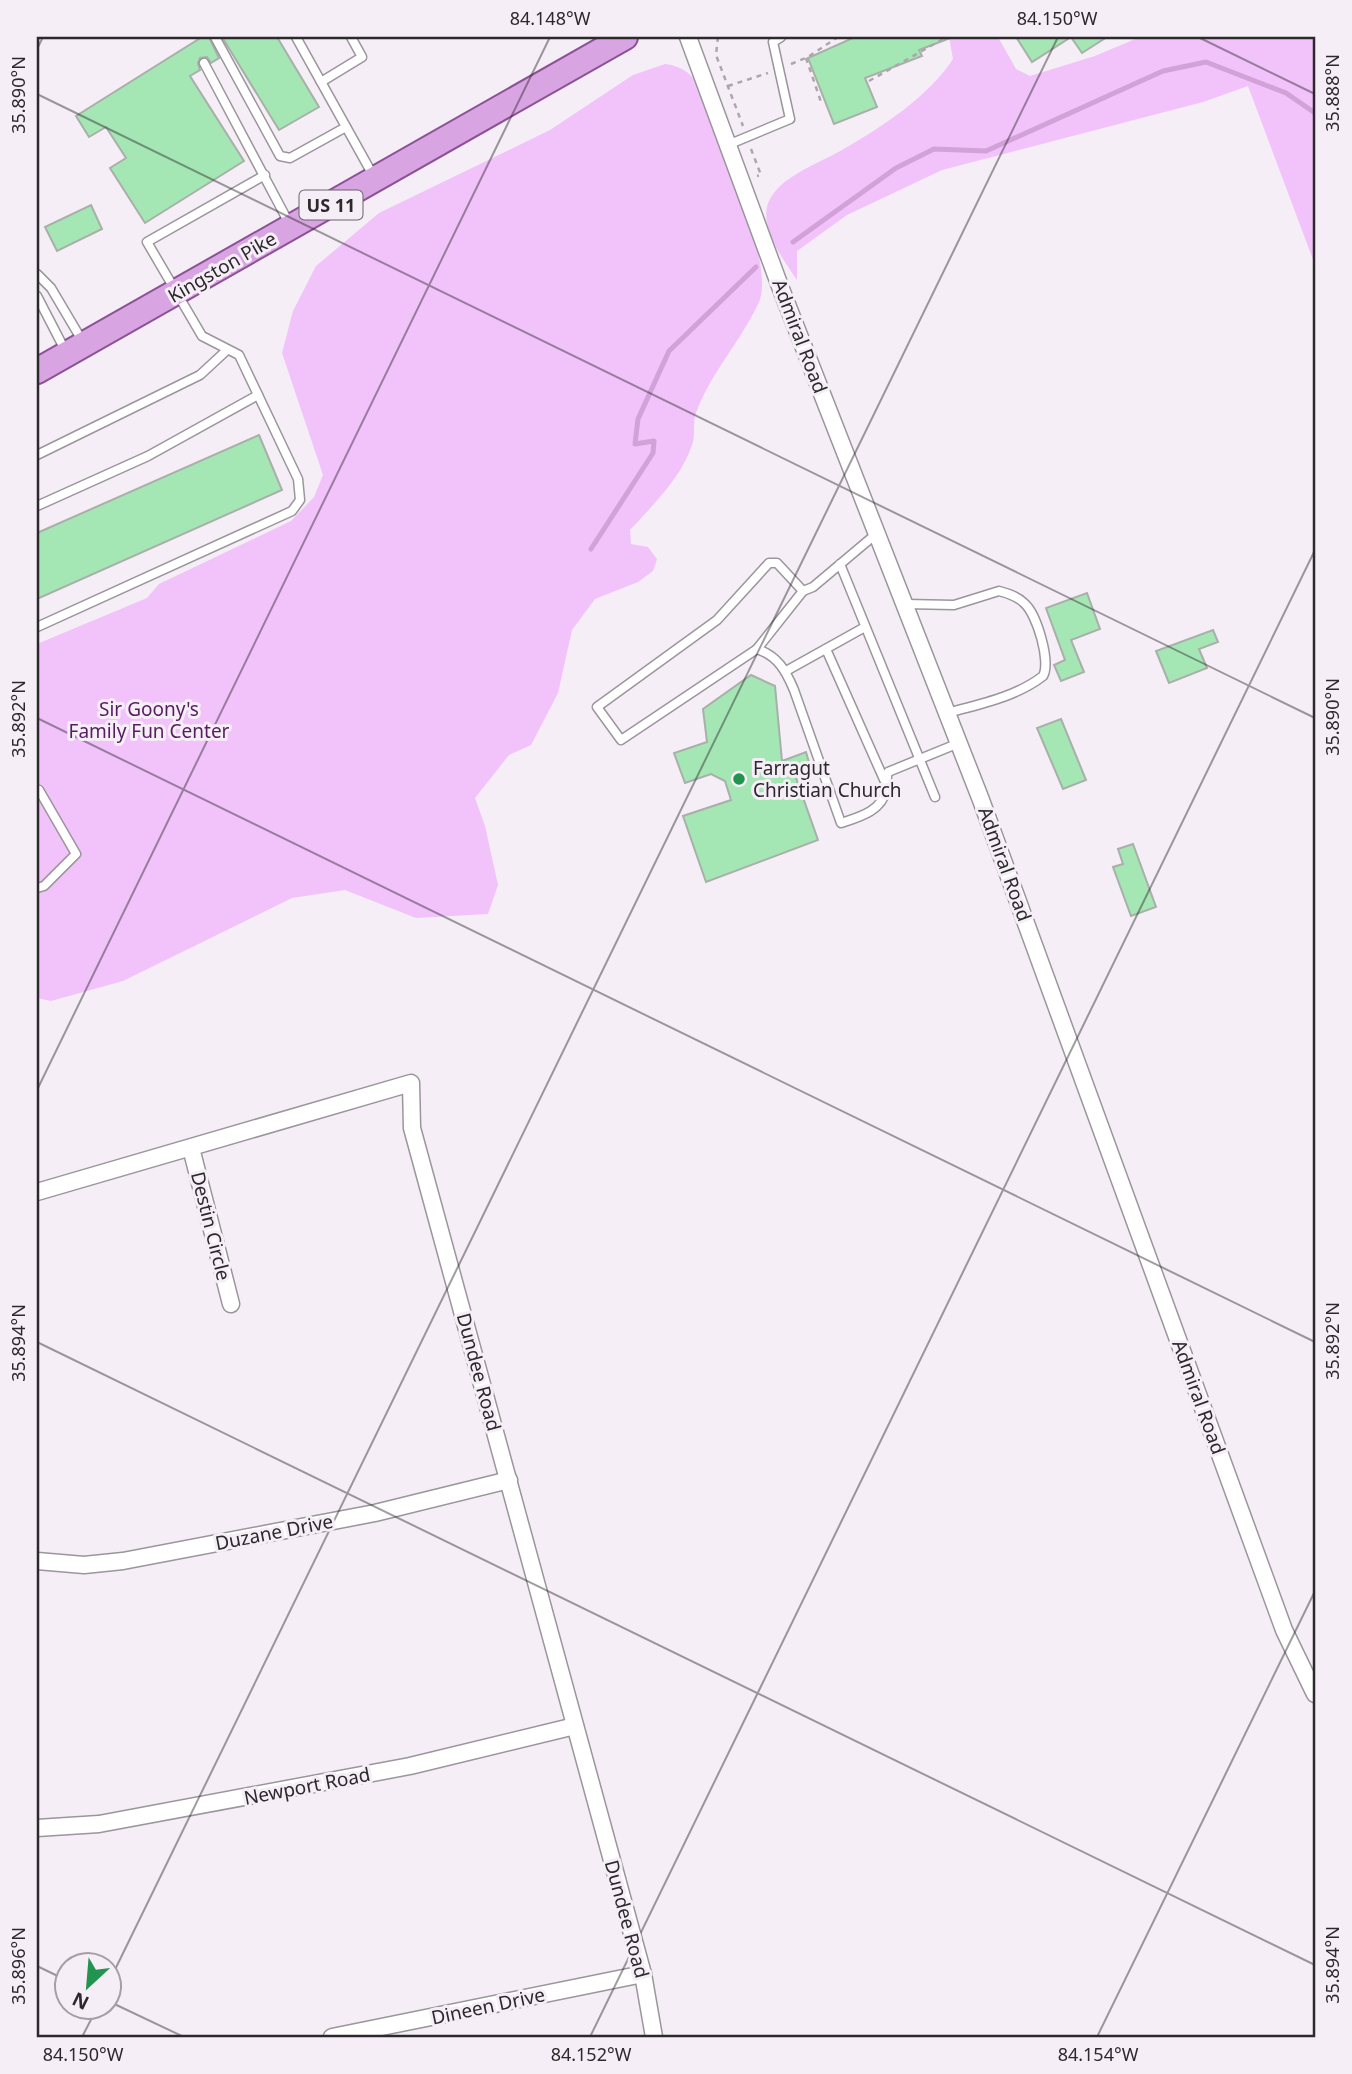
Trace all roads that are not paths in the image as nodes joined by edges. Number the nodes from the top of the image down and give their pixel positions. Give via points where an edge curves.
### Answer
1 (215, 37) edge
2 (296, 37) edge
3 (351, 37) edge
4 (688, 37) edge
5 (781, 37) edge
6 (616, 39) edge
7 (204, 63) dead end
8 (321, 82) junction
9 (346, 127) junction
10 (730, 144) junction
11 (265, 175) junction
12 (376, 179) junction
13 (291, 228) junction
14 (37, 274) edge
15 (177, 293) junction
16 (37, 296) edge
17 (76, 349) junction
18 (227, 350) junction
19 (37, 371) edge
20 (258, 395) junction
21 (37, 455) edge
22 (37, 506) edge
23 (877, 533) junction
24 (840, 564) junction
25 (803, 591) junction
26 (905, 604) junction
27 (37, 626) edge
28 (865, 627) junction
29 (757, 649) junction
30 (826, 649) junction
31 (786, 671) junction
32 (947, 713) junction
33 (959, 743) junction
34 (919, 760) junction
35 (886, 785) junction
36 (39, 790) dead end
37 (935, 797) dead end
38 (37, 888) edge
39 (191, 1148) junction
40 (37, 1192) edge
41 (231, 1304) dead end
42 (509, 1480) junction
43 (37, 1561) edge
44 (1315, 1694) edge
45 (575, 1726) junction
46 (37, 1828) edge
47 (643, 1974) junction
48 (332, 2037) edge
49 (654, 2037) edge

1 - 9 lane via 280,156 290,158
2 - 8 lane
3 - 8 lane via 362,57
4 - 10 street, Admiral Road
5 - 10 lane via 773,42 790,119
6 - 12 main road, Kingston Pike / US 11
7 - 11 lane
8 - 9 lane
9 - 12 lane
10 - 23 street, Admiral Road via 781,289
11 - 13 lane
11 - 15 lane via 147,242
12 - 13 main road, Kingston Pike / US 11
13 - 15 main road, Kingston Pike / US 11
14 - 17 lane via 51,288
15 - 17 main road, Kingston Pike / US 11
15 - 18 lane via 202,336
16 - 17 lane
17 - 19 main road, Kingston Pike / US 11
18 - 20 lane via 239,355
18 - 21 lane via 200,375
20 - 22 lane via 148,456
20 - 27 lane via 298,479 300,500 292,511
23 - 24 lane
23 - 26 street, Admiral Road
24 - 25 lane
24 - 28 lane
25 - 29 lane
25 - 29 lane via 777,563 769,563 717,620 597,707 621,740
26 - 32 street, Admiral Road
26 - 32 lane via 954,605 999,591 1025,603 1039,631 1046,659 1043,676 1002,697
28 - 30 lane
28 - 34 lane
29 - 31 lane via 770,654
30 - 31 lane
30 - 35 lane
31 - 35 lane via 841,823 868,814 886,792
32 - 33 street, Admiral Road
33 - 34 lane
33 - 44 street, Admiral Road via 1284,1630
34 - 35 lane via 888,772
34 - 37 lane
36 - 38 lane via 76,854
39 - 40 street, Dundee Road
39 - 41 street, Destin Circle
39 - 42 street, Dundee Road via 411,1083 412,1128
42 - 43 street, Duzane Drive via 375,1513 123,1562
42 - 45 street, Dundee Road
45 - 46 street, Newport Road via 410,1766 99,1825
45 - 47 street, Dundee Road
47 - 48 street, Dineen Drive
47 - 49 street, Dundee Road

